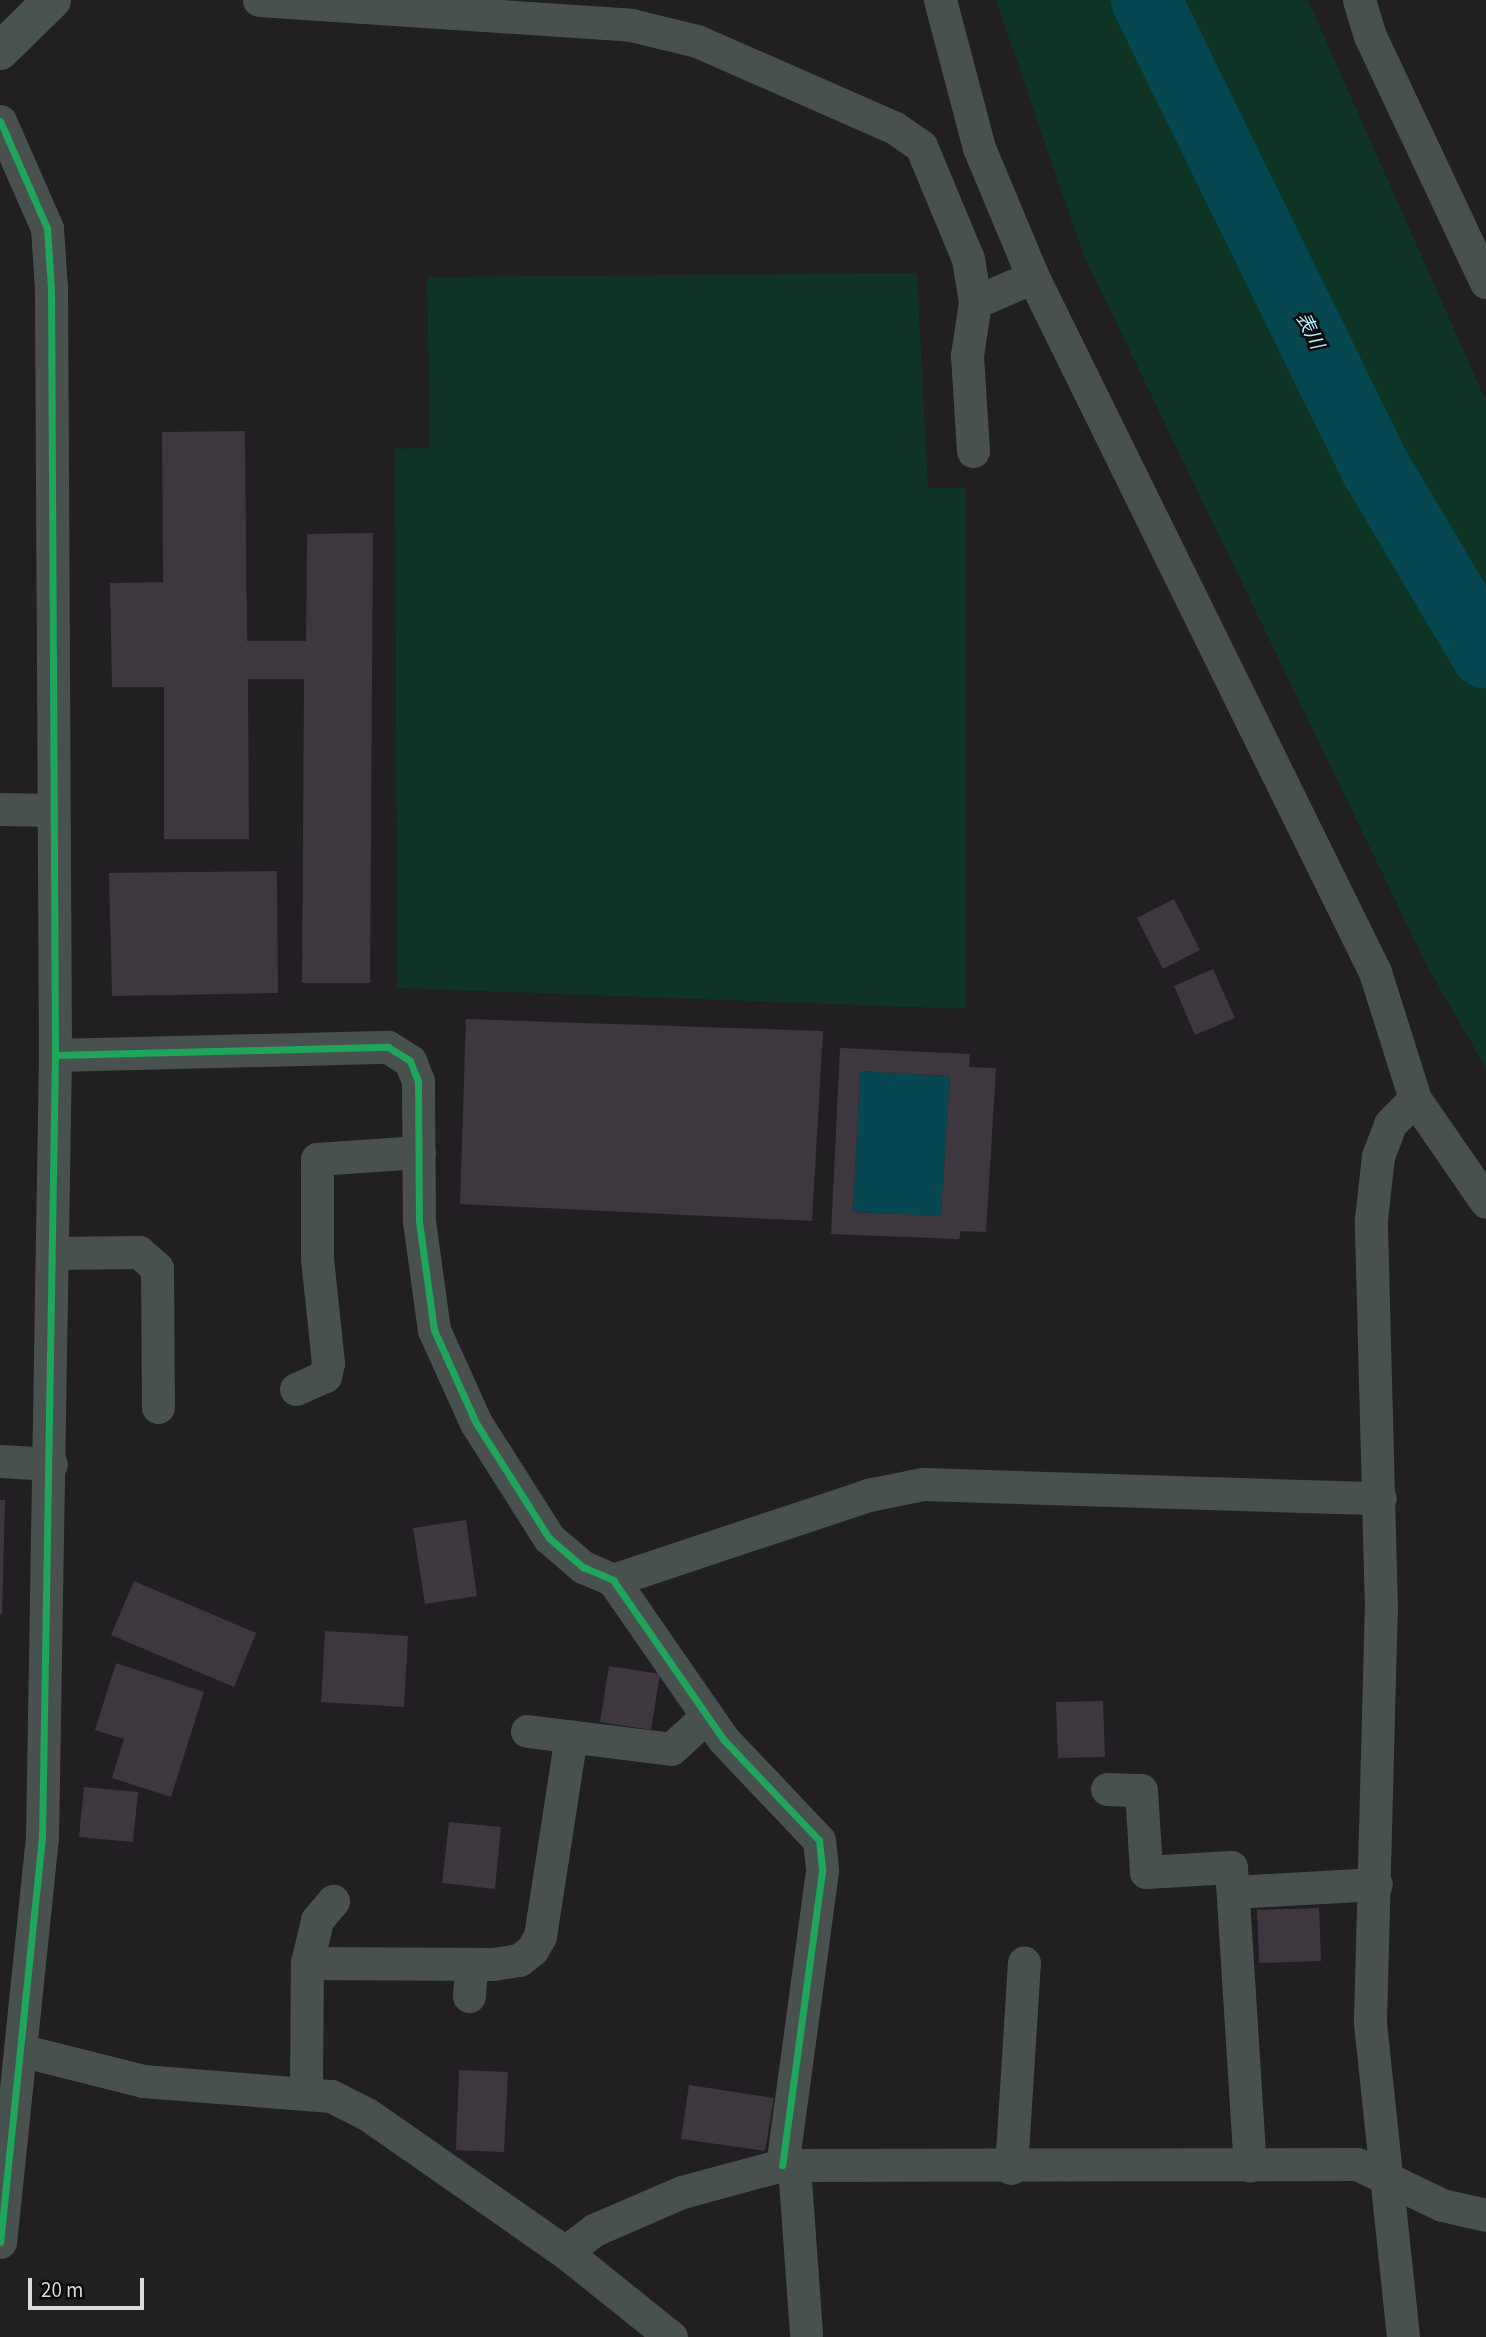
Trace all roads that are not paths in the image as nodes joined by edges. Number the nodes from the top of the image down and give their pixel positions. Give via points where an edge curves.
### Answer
1 (51, 0) edge
2 (259, 0) edge
3 (940, 0) edge
4 (1359, 0) edge
5 (0, 51) edge
6 (0, 121) edge
7 (1033, 277) junction
8 (1486, 282) edge
9 (975, 302) junction
10 (973, 451) dead end
11 (0, 810) edge
12 (52, 810) junction
13 (55, 1055) junction
14 (1415, 1099) junction
15 (419, 1152) junction
16 (1486, 1202) edge
17 (53, 1253) junction
18 (296, 1389) dead end
19 (158, 1407) dead end
20 (0, 1461) edge
21 (51, 1464) junction
22 (1380, 1498) junction
23 (613, 1580) junction
24 (707, 1716) junction
25 (527, 1731) dead end
26 (571, 1736) junction
27 (1107, 1790) dead end
28 (1376, 1884) junction
29 (1233, 1892) junction
30 (333, 1901) dead end
31 (1024, 1962) dead end
32 (307, 1963) junction
33 (20, 2050) junction
34 (306, 2093) junction
35 (788, 2165) junction
36 (1250, 2165) junction
37 (1011, 2168) junction
38 (1381, 2173) junction
39 (1486, 2215) edge
40 (0, 2242) edge
41 (565, 2252) junction
42 (806, 2334) dead end
43 (671, 2337) edge
44 (1404, 2337) edge

1 - 5 main road
2 - 9 street via 667,30 777,74 921,146 968,259
3 - 7 street via 979,148
4 - 8 street via 1370,36
6 - 12 street via 47,228
7 - 9 street
7 - 14 street via 1375,972
9 - 10 street via 967,355
11 - 12 street
12 - 13 street
13 - 15 street via 388,1046 410,1061 418,1081
13 - 17 street
14 - 16 street
14 - 22 street via 1391,1124 1378,1156 1371,1219
15 - 18 street via 317,1159 317,1258 328,1363 325,1376
15 - 23 street via 424,1273 449,1371 523,1506 583,1567
17 - 19 street via 139,1252 157,1268
17 - 21 street
20 - 21 street
21 - 33 street via 42,1837
22 - 23 street via 923,1484 855,1499
22 - 28 street
23 - 24 street
24 - 26 street via 671,1749
24 - 35 street via 755,1779 819,1840 822,1871
25 - 26 street
26 - 32 street via 540,1936 519,1960 470,1980
27 - 29 street via 1141,1790 1146,1872 1231,1867
28 - 29 street
28 - 38 street via 1370,2021
29 - 36 street
30 - 32 street via 317,1920
31 - 37 street
32 - 34 street
33 - 34 street via 143,2081
33 - 40 street
34 - 41 street via 331,2096 367,2114
35 - 37 street
35 - 41 street via 682,2192 594,2230
35 - 42 street
36 - 37 street
36 - 38 street via 1357,2164
38 - 39 street via 1442,2205
38 - 44 street
41 - 43 street

